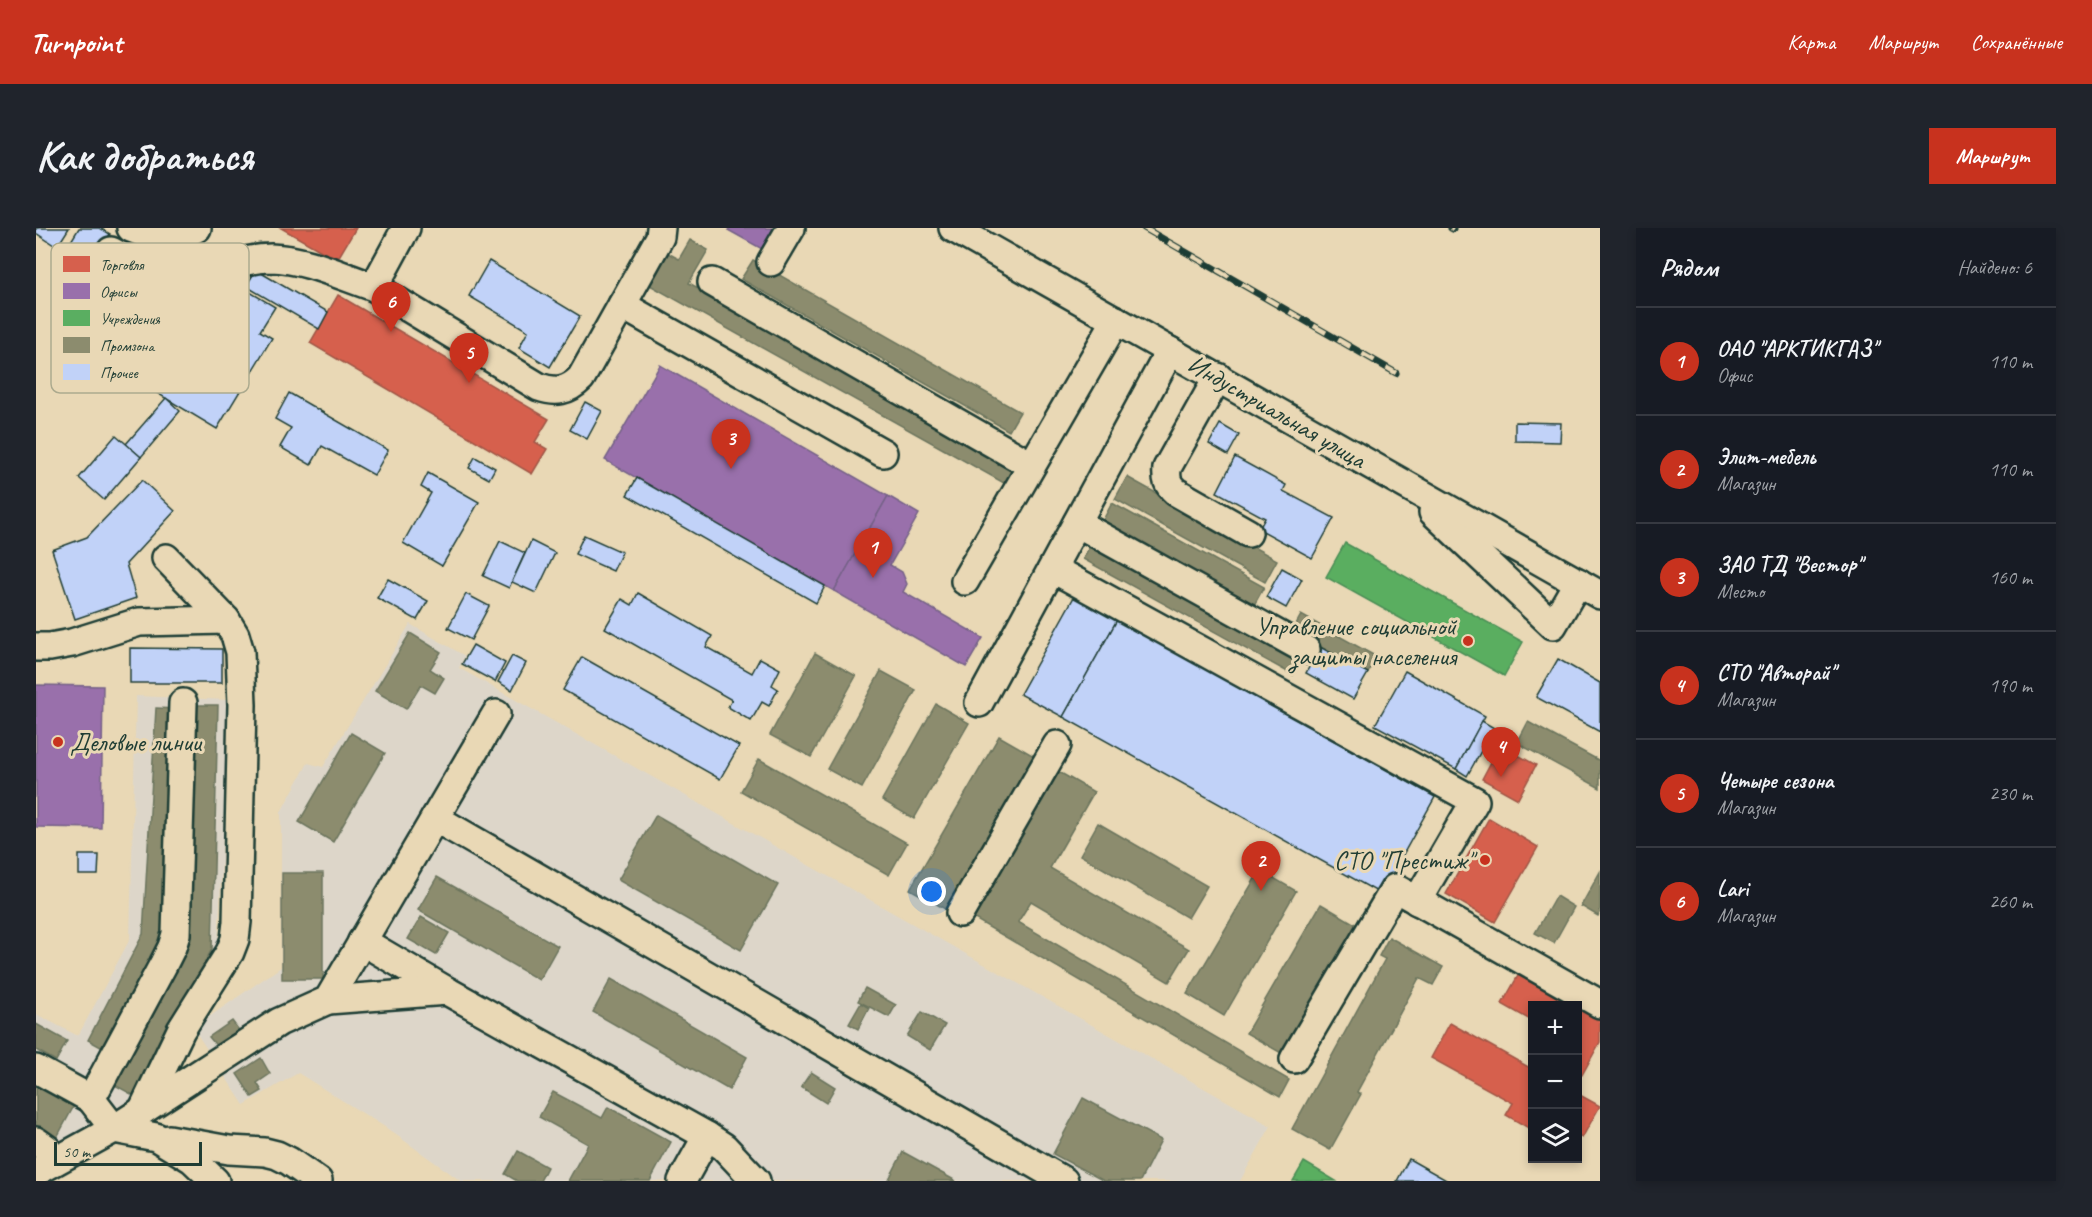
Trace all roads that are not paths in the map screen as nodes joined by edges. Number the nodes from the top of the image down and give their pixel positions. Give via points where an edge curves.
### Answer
1 (131, 228) edge
2 (197, 228) edge
3 (406, 228) edge
4 (661, 228) edge
5 (791, 228) edge
6 (953, 228) edge
7 (249, 260) edge
8 (771, 262) dead end
9 (712, 282) dead end
10 (374, 287) junction
11 (622, 305) junction
12 (1116, 320) junction
13 (1170, 351) junction
14 (1218, 377) junction
15 (883, 453) dead end
16 (1031, 465) junction
17 (1402, 482) junction
18 (1077, 523) junction
19 (1248, 533) dead end
20 (166, 558) dead end
21 (1053, 569) junction
22 (965, 581) dead end
23 (1589, 589) edge
24 (226, 620) junction
25 (36, 647) edge
26 (1306, 650) dead end
27 (183, 703) dead end
28 (979, 703) dead end
29 (496, 714) dead end
30 (1056, 745) dead end
31 (435, 818) junction
32 (1417, 900) junction
33 (960, 913) dead end
34 (362, 941) junction
35 (447, 991) junction
36 (327, 1000) junction
37 (1600, 1004) edge
38 (1294, 1059) dead end
39 (36, 1069) edge
40 (91, 1099) junction
41 (142, 1112) junction
42 (114, 1129) junction
43 (707, 1136) junction
44 (156, 1137) junction
45 (36, 1141) edge
46 (46, 1166) edge
47 (215, 1181) edge
48 (318, 1181) edge
49 (682, 1181) edge
50 (756, 1181) edge
51 (1064, 1181) edge

1 - 2 street via 166,238
3 - 10 street
4 - 11 street via 660,237
5 - 8 street
6 - 12 street, Индустриальная улица
7 - 10 street via 291,261
9 - 16 street
10 - 11 street via 539,387 558,391 581,378
11 - 15 street
12 - 13 street, Индустриальная улица
12 - 16 street
13 - 14 street, Индустриальная улица
13 - 18 street
14 - 17 street, Индустриальная улица
14 - 19 street via 1167,468 1166,478 1176,492
16 - 22 street
17 - 23 street, Индустриальная улица
17 - 23 street via 1553,625
18 - 21 street
18 - 26 street
20 - 24 street
21 - 28 street
21 - 32 street via 1475,801
24 - 25 street via 139,622 72,643
24 - 41 street via 240,652 242,705 235,939 181,1030
27 - 40 street via 176,934
29 - 31 street
30 - 33 street
31 - 34 street
31 - 51 street
32 - 37 street
32 - 38 street via 1395,888
34 - 35 street
34 - 36 street
35 - 36 street
35 - 43 street
36 - 41 street via 279,1022
39 - 40 street
40 - 42 street
41 - 42 street
42 - 44 street
42 - 46 street
43 - 49 street
43 - 50 street via 724,1147
44 - 47 street via 192,1159
44 - 48 street via 277,1155
45 - 46 street via 45,1148

